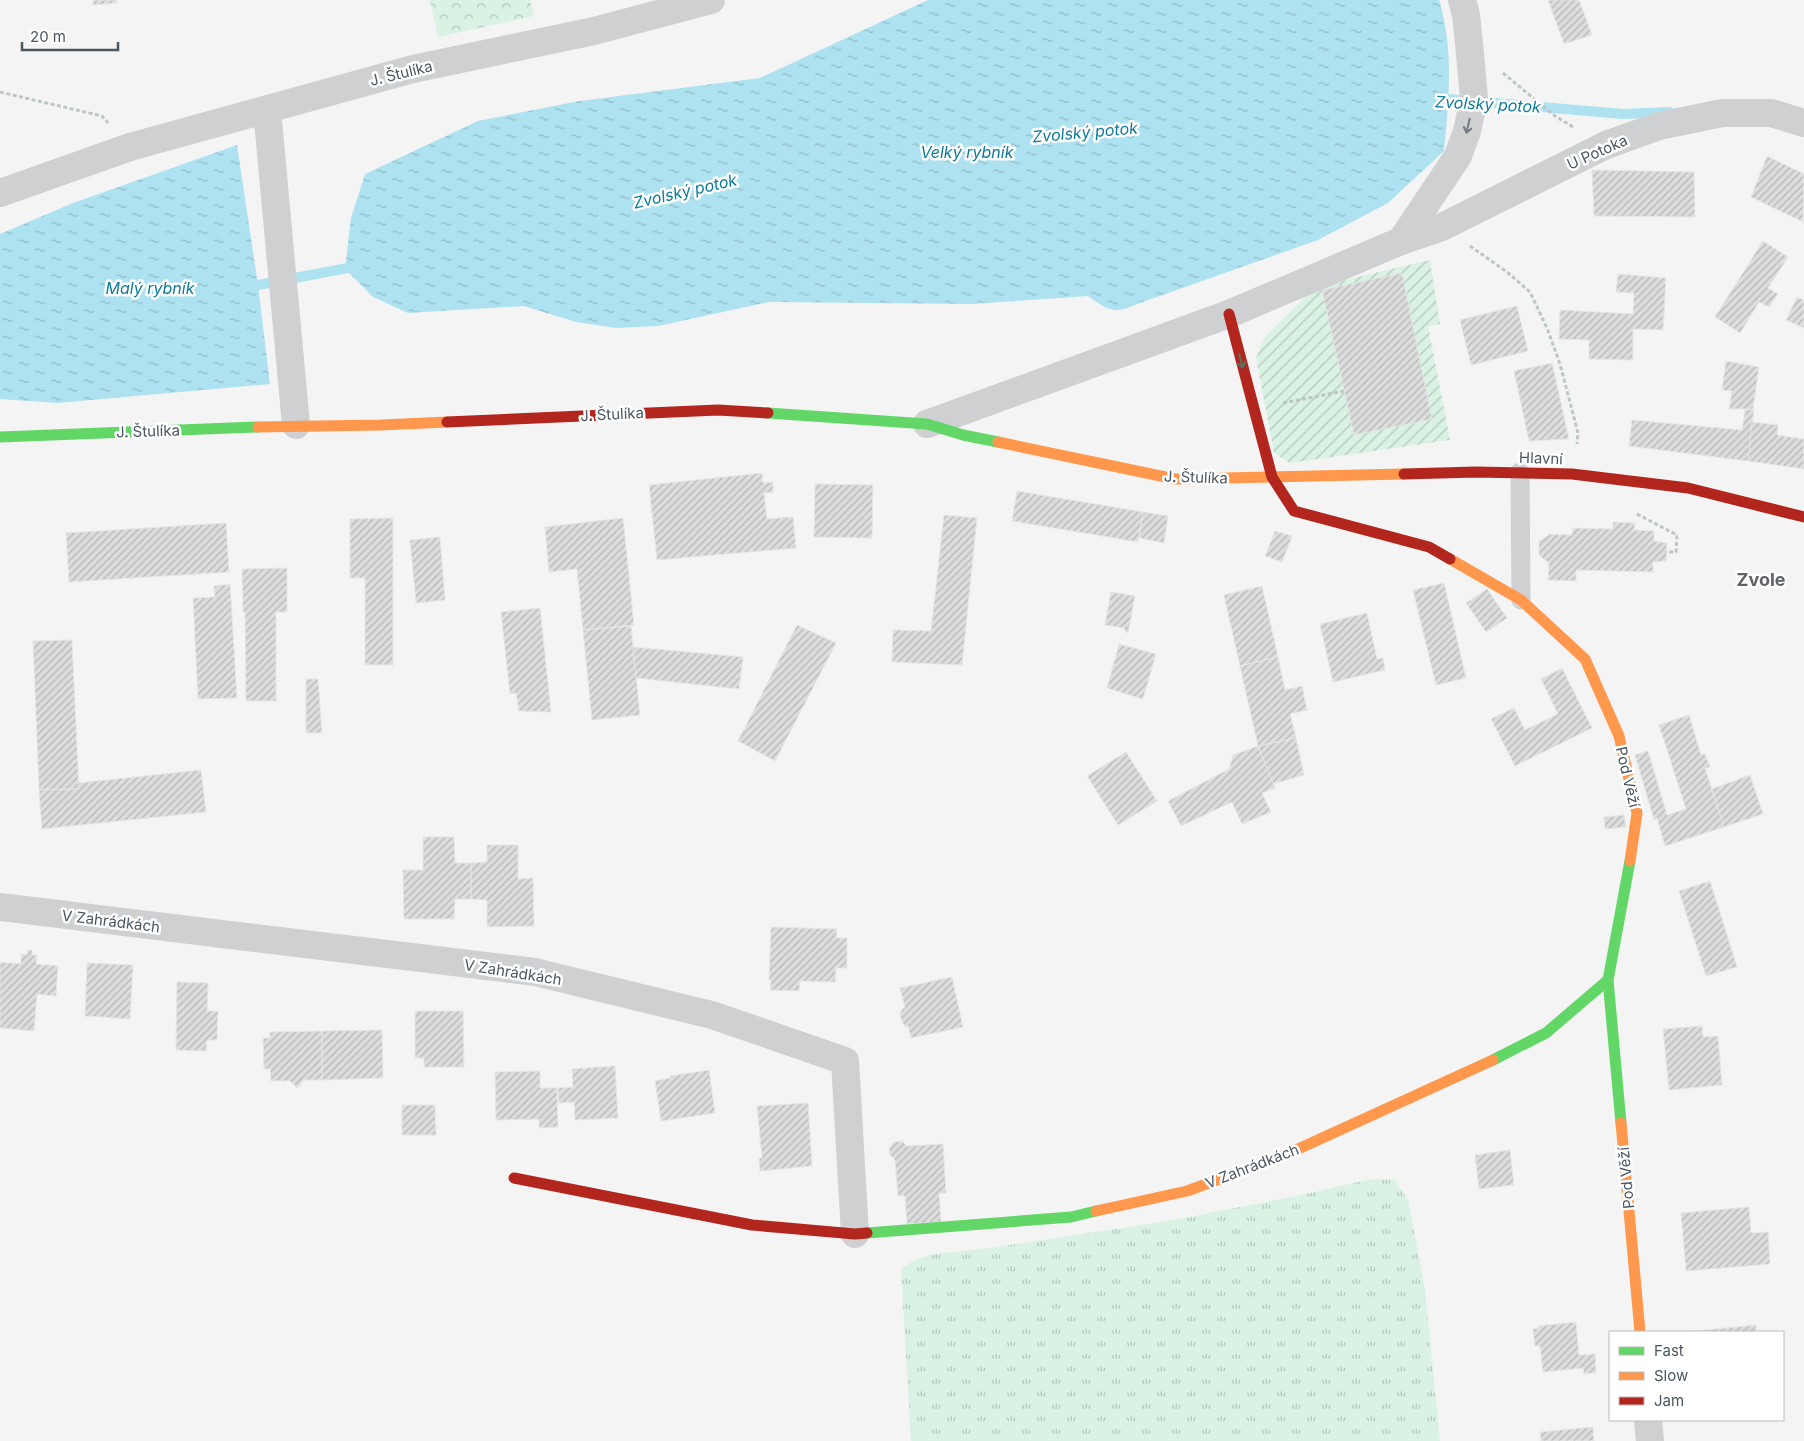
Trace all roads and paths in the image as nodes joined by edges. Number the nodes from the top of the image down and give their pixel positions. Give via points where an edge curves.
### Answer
1 (711, 0) edge
2 (1462, 0) edge
3 (1469, 42) junction
4 (0, 92) edge
5 (267, 110) junction
6 (1804, 123) edge
7 (1606, 145) junction
8 (130, 147) junction
9 (0, 193) edge
10 (1442, 227) junction
11 (1401, 241) junction
12 (1229, 314) junction
13 (1344, 391) dead end
14 (1254, 410) junction
15 (296, 424) junction
16 (927, 424) junction
17 (0, 436) edge
18 (1520, 472) junction
19 (1572, 474) junction
20 (1272, 477) junction
21 (1631, 511) dead end
22 (1804, 518) edge
23 (1666, 552) dead end
24 (1521, 600) junction
25 (0, 907) edge
26 (1608, 980) junction
27 (514, 1178) dead end
28 (855, 1234) junction
29 (1640, 1331) edge
30 (1648, 1421) edge
31 (1650, 1441) edge

1 - 5 street, J. Štulíka via 594,31 413,69
2 - 3 street
3 - 7 path via 1555,116
3 -> 11 street via 1474,99 1467,131 1458,156
4 - 8 path via 102,116
5 - 8 street, J. Štulíka
5 - 15 street
6 - 7 street, U Potoka via 1771,113 1722,113 1659,126
7 - 10 street, U Potoka
8 - 9 street, J. Štulíka
10 - 11 street, U Potoka
10 - 19 path via 1530,292 1560,364 1578,433
11 - 12 street, J. Štulíka
12 -> 14 street
12 - 16 street, J. Štulíka
13 - 14 path
14 - 20 street
15 - 16 street, J. Štulíka via 381,425 718,410
15 - 17 street, J. Štulíka
16 - 20 street, J. Štulíka via 963,435 1175,479
18 - 19 street, Hlavní
18 - 20 street, Hlavní
18 - 24 lane
19 - 22 street, Hlavní via 1688,488
20 - 24 street, Pod Věží via 1294,511 1429,547
21 - 23 path via 1677,535 1676,552
24 - 26 street, Pod Věží via 1585,659 1619,736 1637,813
25 - 28 street, V Zahrádkách via 535,972 712,1015 845,1061
26 - 28 street, V Zahrádkách via 1546,1034 1284,1155 1187,1191 1071,1217
26 - 29 street, Pod Věží
27 - 28 street, V Zahrádkách via 752,1225
30 - 31 street

